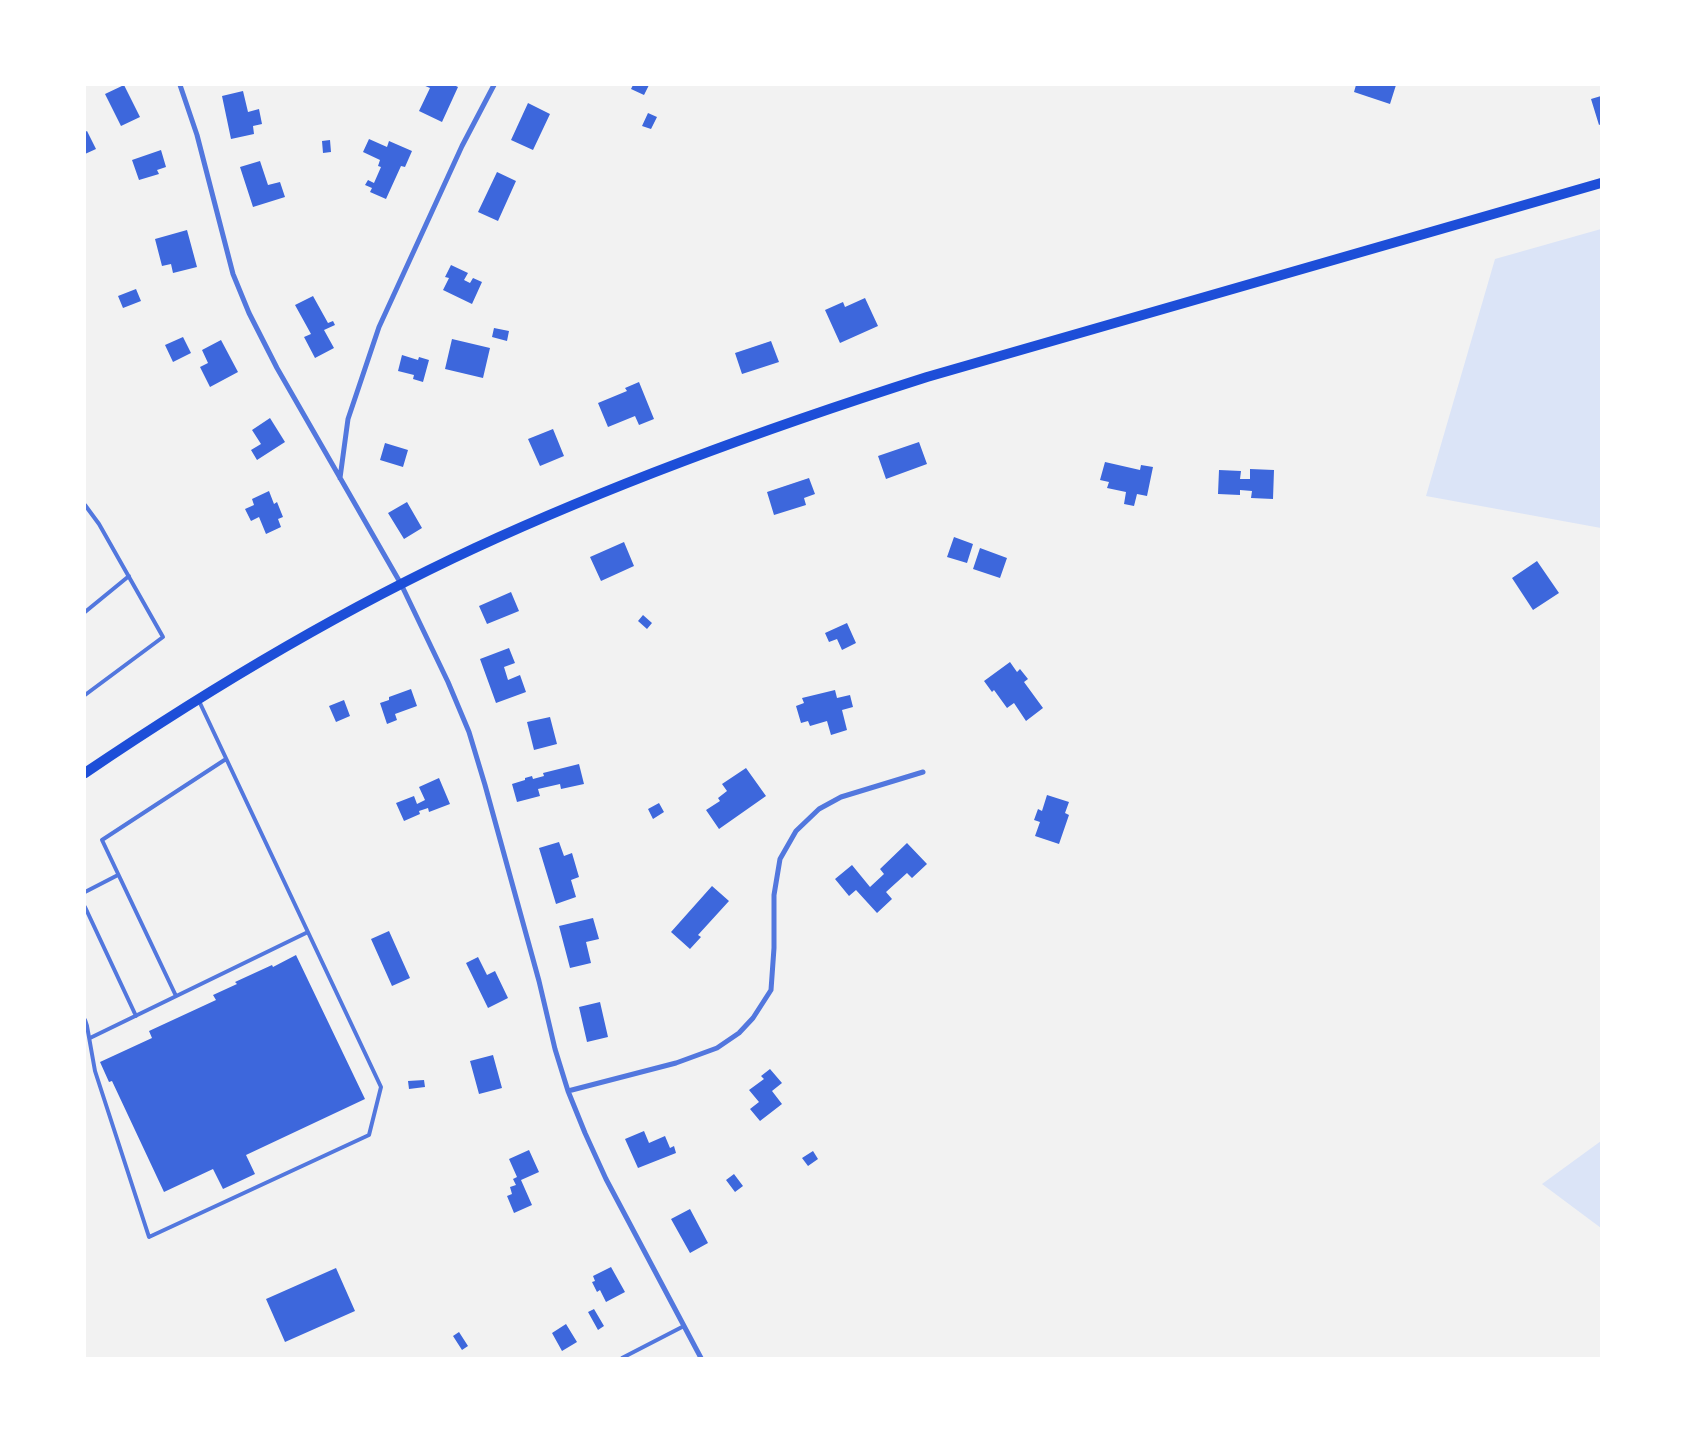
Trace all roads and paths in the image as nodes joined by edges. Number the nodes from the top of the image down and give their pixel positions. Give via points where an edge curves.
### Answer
1 (180, 85) edge
2 (494, 85) edge
3 (1601, 184) edge
4 (340, 479) junction
5 (85, 505) edge
6 (129, 576) junction
7 (401, 584) junction
8 (85, 612) edge
9 (85, 695) edge
10 (198, 699) junction
11 (226, 759) junction
12 (924, 772) dead end
13 (85, 773) edge
14 (118, 875) junction
15 (85, 892) edge
16 (85, 906) edge
17 (308, 932) junction
18 (176, 996) junction
19 (136, 1016) junction
20 (85, 1020) edge
21 (90, 1038) junction
22 (568, 1091) junction
23 (684, 1326) junction
24 (622, 1358) edge
25 (700, 1358) edge

1 - 4 street via 197,135 233,274 277,368
2 - 4 street via 462,146 379,327 348,418
3 - 7 main road via 840,404 591,497
4 - 7 street
5 - 6 lane
6 - 8 lane
6 - 9 lane via 163,636
7 - 10 main road
7 - 22 street via 469,732
10 - 11 lane
10 - 13 main road
11 - 14 lane via 102,840
11 - 17 lane
12 - 22 street via 841,797 819,809 796,831 780,859 774,895 771,990 753,1018 739,1032 717,1048 676,1063
14 - 15 lane
14 - 18 lane
16 - 19 lane
17 - 18 lane
17 - 21 lane via 381,1087 369,1135 149,1237 95,1072
18 - 19 lane
19 - 21 lane
20 - 21 lane
22 - 23 street via 606,1179
23 - 24 lane
23 - 25 street

